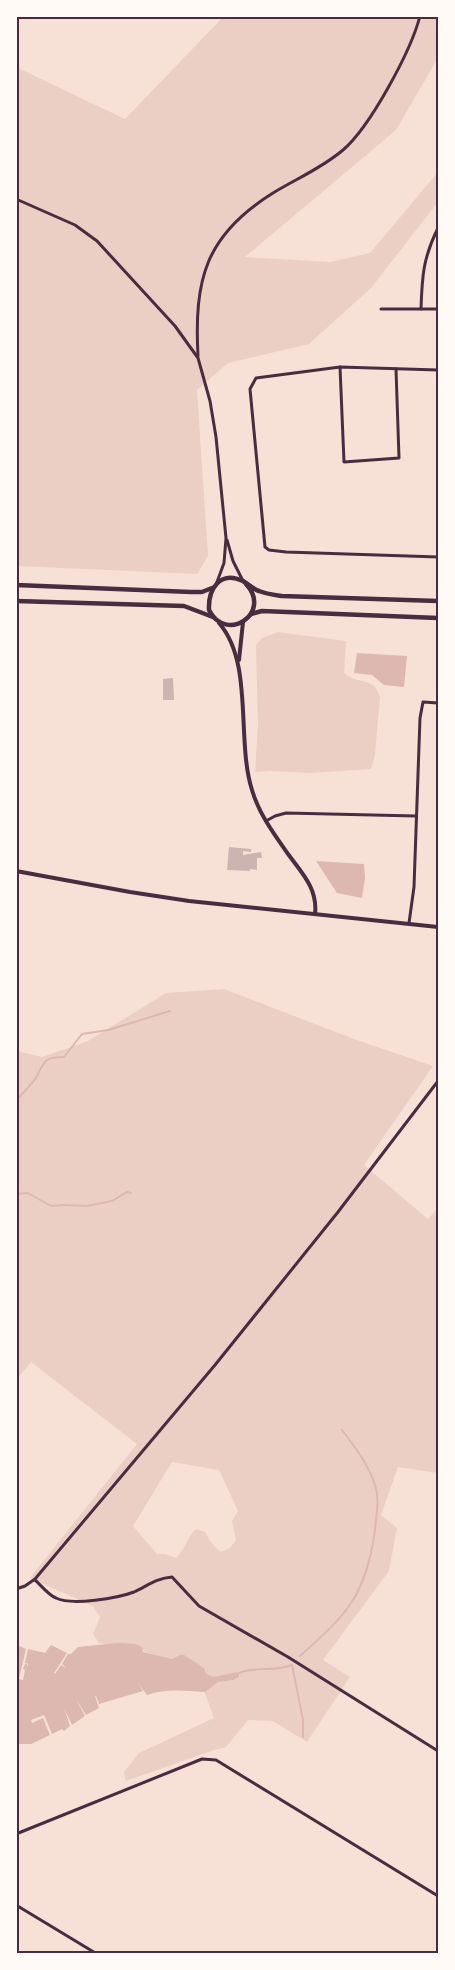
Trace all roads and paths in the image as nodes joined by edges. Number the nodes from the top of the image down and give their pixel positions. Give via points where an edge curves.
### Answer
1 (420, 16) edge
2 (16, 199) edge
3 (438, 228) edge
4 (381, 309) dead end
5 (421, 309) junction
6 (438, 309) edge
7 (198, 358) junction
8 (340, 367) junction
9 (396, 369) junction
10 (438, 370) edge
11 (226, 538) junction
12 (438, 557) edge
13 (217, 582) junction
14 (245, 582) junction
15 (16, 585) edge
16 (212, 588) junction
17 (16, 601) edge
18 (438, 601) edge
19 (251, 614) junction
20 (438, 618) edge
21 (217, 620) junction
22 (243, 622) junction
23 (238, 663) junction
24 (438, 703) edge
25 (416, 816) junction
26 (266, 821) junction
27 (16, 871) edge
28 (315, 914) junction
29 (409, 923) junction
30 (438, 927) edge
31 (438, 1081) edge
32 (35, 1579) junction
33 (16, 1589) edge
34 (438, 1751) edge
35 (16, 1834) edge
36 (438, 1896) edge
37 (16, 1905) edge
38 (97, 1953) edge

1 - 7 street via 392,78 367,123 349,145 255,204 215,247 200,287
2 - 7 street via 75,225 97,241 180,332
3 - 5 street via 428,247
4 - 5 street
5 - 6 street
7 - 11 street via 216,437
8 - 9 street
8 - 9 street via 344,462 399,458
8 - 12 street via 256,378 250,389 265,547 286,552
9 - 10 street
11 - 13 street via 224,563
11 - 14 street
13 - 14 main road via 235,578
13 - 16 main road
14 - 18 main road via 258,591 282,596
14 - 19 main road via 254,595
15 - 16 main road via 191,592
16 - 21 main road via 209,610
17 - 21 main road via 184,606
19 - 20 main road via 262,611
19 - 22 main road
21 - 22 main road via 233,625
21 - 23 street via 227,632
22 - 23 street
23 - 26 street via 249,781
24 - 25 street via 423,702
25 - 26 street via 285,813
25 - 29 street
26 - 28 street via 312,888
27 - 28 street via 157,897
28 - 29 street
29 - 30 street
31 - 32 street via 215,1365
32 - 33 street
32 - 34 street via 54,1598 72,1601 124,1595 172,1576 199,1606
35 - 36 street via 202,1759 216,1760
37 - 38 street

